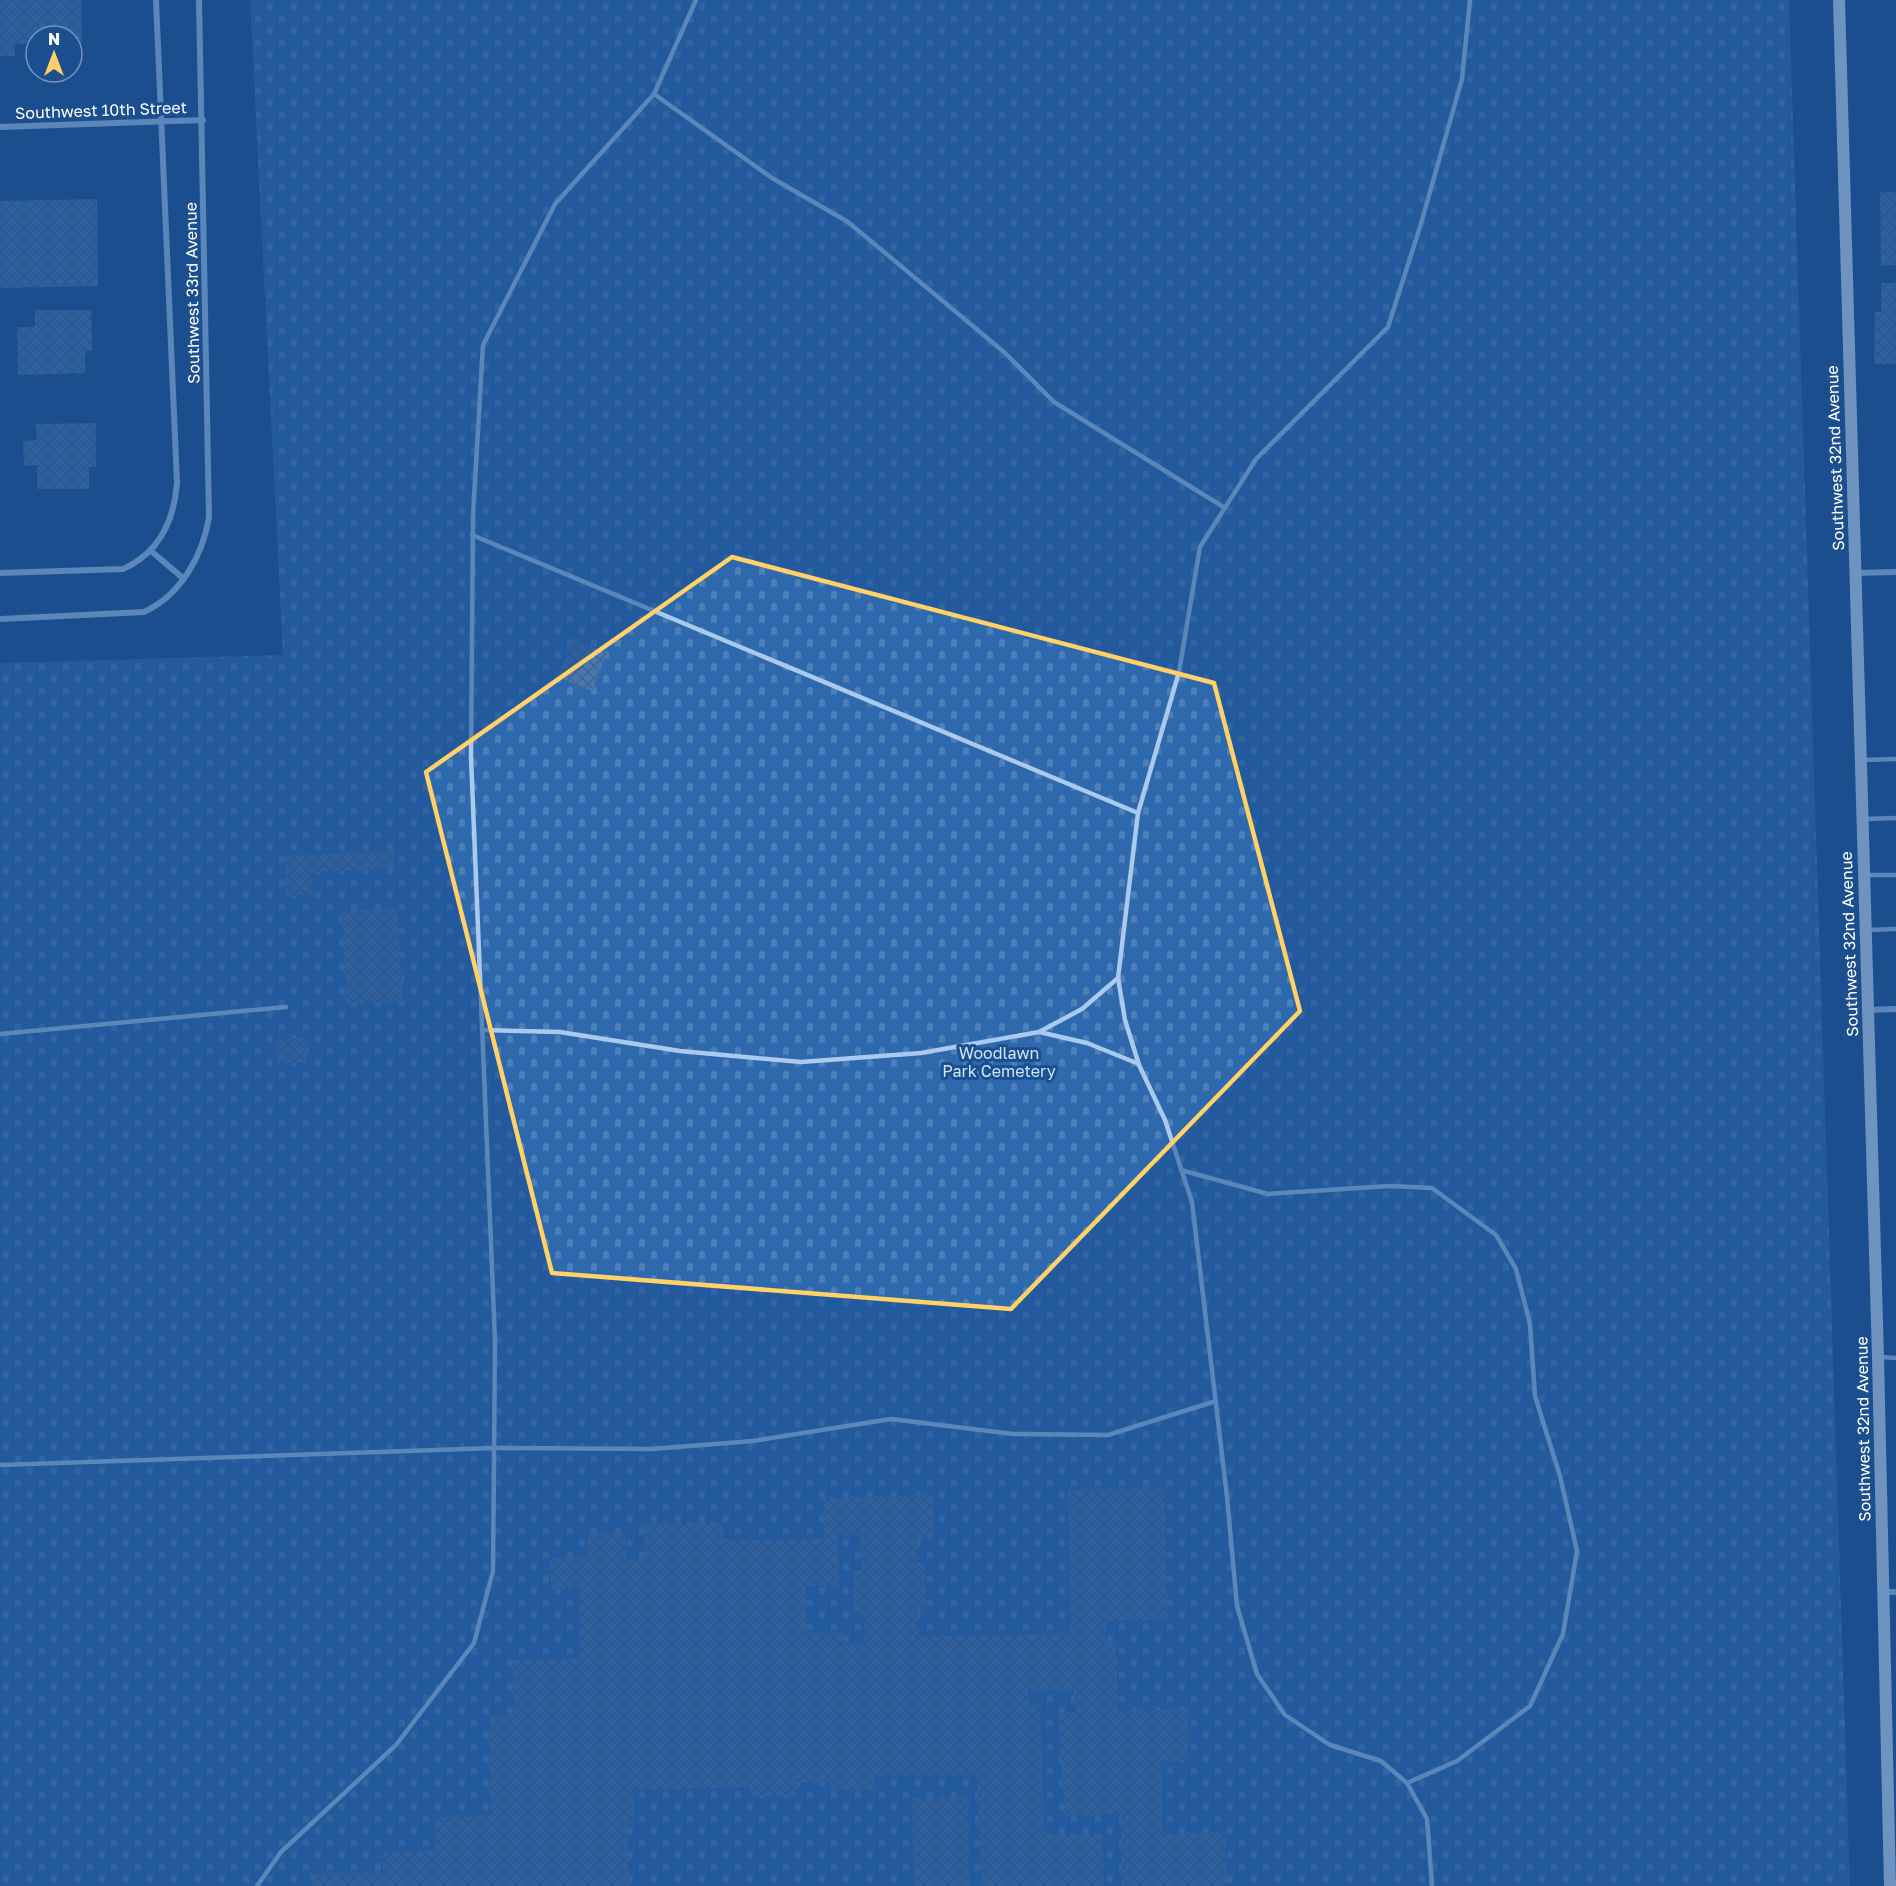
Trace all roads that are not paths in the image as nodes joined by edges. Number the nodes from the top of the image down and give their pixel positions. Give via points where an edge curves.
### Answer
1 (156, 0) edge
2 (199, 0) edge
3 (696, 0) edge
4 (1470, 0) edge
5 (1839, 0) edge
6 (654, 94) junction
7 (203, 120) junction
8 (159, 121) junction
9 (0, 127) edge
10 (1225, 508) junction
11 (472, 535) junction
12 (151, 551) junction
13 (1896, 572) edge
14 (0, 573) edge
15 (1854, 573) junction
16 (184, 579) junction
17 (0, 619) edge
18 (1896, 759) edge
19 (1859, 761) junction
20 (1138, 813) junction
21 (1896, 818) edge
22 (1861, 819) junction
23 (1896, 874) edge
24 (1863, 875) junction
25 (1896, 929) edge
26 (1865, 930) junction
27 (1118, 978) junction
28 (286, 1007) dead end
29 (1896, 1009) edge
30 (1868, 1010) junction
31 (482, 1030) junction
32 (1039, 1032) junction
33 (0, 1034) edge
34 (1140, 1065) junction
35 (1181, 1170) junction
36 (1878, 1357) junction
37 (1896, 1358) edge
38 (1216, 1401) junction
39 (494, 1448) junction
40 (0, 1465) edge
41 (1882, 1592) junction
42 (1896, 1592) edge
43 (1407, 1783) junction
44 (257, 1886) edge
45 (1432, 1886) edge
46 (1890, 1886) edge

1 - 8 street, Southwest 33rd Avenue
2 - 7 street, Southwest 33rd Avenue
3 - 6 lane
4 - 10 lane via 1462,79 1388,327 1256,459
5 - 15 street, Southwest 32nd Avenue
6 - 10 lane via 772,178 848,222 1004,352 1054,402
6 - 11 lane via 555,204 483,345
7 - 8 street, Southwest 10th Street
7 - 16 street, Southwest 33rd Avenue via 209,517 200,551
8 - 9 street, Southwest 10th Street
8 - 12 street, Southwest 33rd Avenue via 177,483 168,527
10 - 20 lane via 1200,547 1179,672
11 - 20 lane
11 - 31 lane via 471,757
12 - 14 street via 139,562 107,571
12 - 16 street
13 - 15 street
15 - 19 street, Southwest 32nd Avenue
16 - 17 street, Southwest 33rd Avenue via 158,605 144,612
18 - 19 lane
19 - 22 street, Southwest 32nd Avenue
20 - 27 lane
21 - 22 lane
22 - 24 street, Southwest 32nd Avenue
23 - 24 lane
24 - 26 street, Southwest 32nd Avenue
25 - 26 lane
26 - 30 street, Southwest 32nd Avenue
27 - 32 lane via 1082,1009
27 - 34 lane via 1125,1020
28 - 33 lane
29 - 30 street
30 - 36 street, Southwest 32nd Avenue
31 - 32 lane via 560,1032 680,1051 801,1062 921,1053
31 - 39 lane via 495,1341
32 - 34 lane via 1087,1043
34 - 35 lane via 1165,1120
35 - 38 lane via 1192,1202
35 - 43 lane via 1268,1194 1390,1186 1432,1188 1496,1235 1516,1269 1530,1324 1535,1396 1560,1476 1577,1551 1563,1634 1530,1706 1457,1761
36 - 37 lane
36 - 41 street, Southwest 32nd Avenue
38 - 39 lane via 1108,1435 1013,1434 891,1419 753,1441 652,1449
38 - 43 lane via 1237,1606 1257,1674 1285,1715 1330,1745 1381,1761
39 - 40 lane
39 - 44 lane via 493,1571 474,1643 396,1745 281,1852
41 - 42 street
41 - 46 street, Southwest 32nd Avenue
43 - 45 lane via 1427,1819

